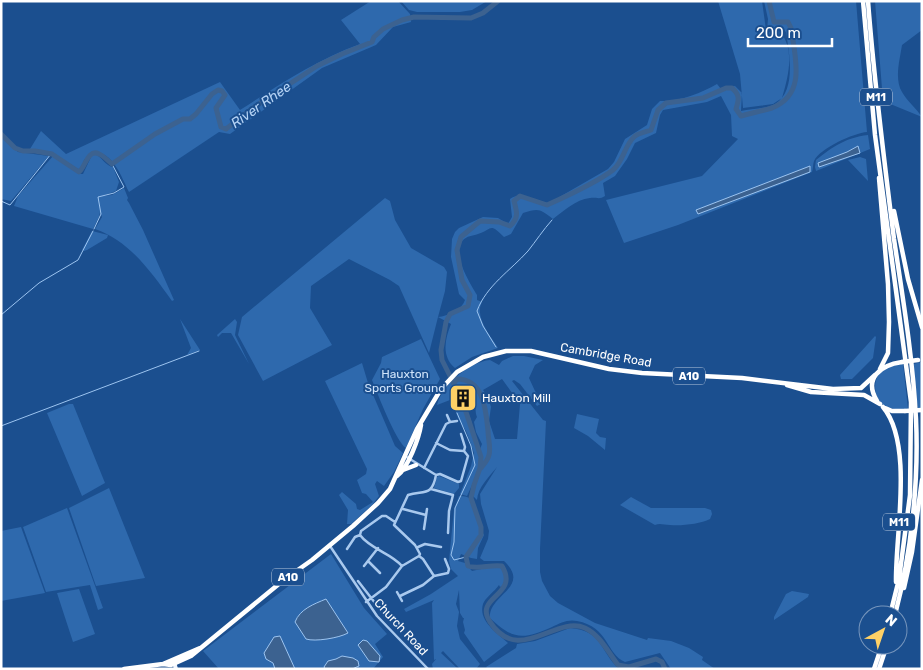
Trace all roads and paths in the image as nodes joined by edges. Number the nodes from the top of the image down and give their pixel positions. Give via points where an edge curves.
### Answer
1 (864, 1) edge
2 (868, 1) edge
3 (880, 171) junction
4 (888, 192) junction
5 (922, 327) edge
6 (920, 360) edge
7 (880, 369) junction
8 (875, 375) junction
9 (785, 384) junction
10 (882, 405) junction
11 (922, 410) edge
12 (447, 415) dead end
13 (457, 421) dead end
14 (450, 422) junction
15 (461, 434) dead end
16 (436, 443) junction
17 (464, 451) junction
18 (406, 458) junction
19 (417, 465) junction
20 (424, 468) junction
21 (403, 470) junction
22 (436, 475) junction
23 (397, 476) junction
24 (922, 480) edge
25 (431, 488) junction
26 (403, 509) junction
27 (427, 509) dead end
28 (426, 515) junction
29 (395, 522) junction
30 (424, 530) dead end
31 (448, 533) dead end
32 (360, 535) junction
33 (330, 546) junction
34 (417, 547) junction
35 (441, 547) dead end
36 (378, 548) junction
37 (347, 549) dead end
38 (419, 556) junction
39 (445, 559) dead end
40 (368, 561) junction
41 (364, 566) dead end
42 (402, 566) junction
43 (380, 573) dead end
44 (434, 576) junction
45 (358, 581) dead end
46 (896, 589) junction
47 (397, 592) dead end
48 (400, 596) junction
49 (372, 598) junction
50 (402, 601) dead end
51 (366, 602) junction
52 (898, 603) joint
53 (892, 605) edge
54 (386, 617) dead end
55 (879, 655) edge
56 (884, 655) edge
57 (174, 665) edge
58 (131, 668) edge
59 (124, 669) edge
60 (428, 669) edge
61 (874, 669) edge
62 (880, 669) edge

1 - 3 highway, M11
2 - 4 highway, M11
3 - 7 highway, M11 via 878,183 889,322 888,353
3 - 46 highway, M11 via 911,402 910,495
4 - 5 highway, M11
4 - 52 highway, M11 via 909,341 916,421 914,499
6 - 7 highway, bridge
7 - 8 highway, Cambridge Road
8 - 9 highway, Cambridge Road / A10 via 864,386 853,389
8 - 10 highway via 872,389
9 - 10 highway, Cambridge Road / A10 via 811,392 864,395
9 - 18 highway, Cambridge Road / A10 via 742,378 642,374 541,353 506,351 473,361 449,380 421,423
10 - 11 highway, Cambridge Road, bridge via 892,411
10 - 46 highway, M11 via 890,416 899,456
12 - 14 street
13 - 14 street
14 - 16 street
15 - 17 street
16 - 17 street via 450,450
16 - 20 street
17 - 22 street via 468,462 461,480 458,482
18 - 19 street
18 - 21 highway, A10
18 - 23 highway, A10
19 - 20 street
19 - 21 highway
20 - 22 street
21 - 23 highway, A10
22 - 25 street
23 - 33 highway, A10 via 378,503
24 - 52 highway, M11 via 912,552
25 - 26 street via 425,493 408,495
25 - 31 street via 453,495
26 - 28 street
26 - 29 street
27 - 28 street
28 - 30 street
29 - 32 street via 382,516
29 - 34 street via 396,528
32 - 36 street
32 - 37 street
33 - 51 street, Church Road
33 - 57 highway, A10 via 201,648
34 - 35 street via 425,544
34 - 38 street
36 - 40 street
36 - 42 street
38 - 42 street
38 - 44 street
39 - 44 street via 448,573
40 - 41 street
40 - 43 street
42 - 49 street via 386,587
44 - 48 street
45 - 49 street
46 - 53 highway, M11
47 - 48 street
48 - 50 street
49 - 51 street
49 - 54 street
51 - 60 street, Church Road
55 - 61 highway
56 - 62 highway
57 - 58 highway, A10
58 - 59 highway, A10

